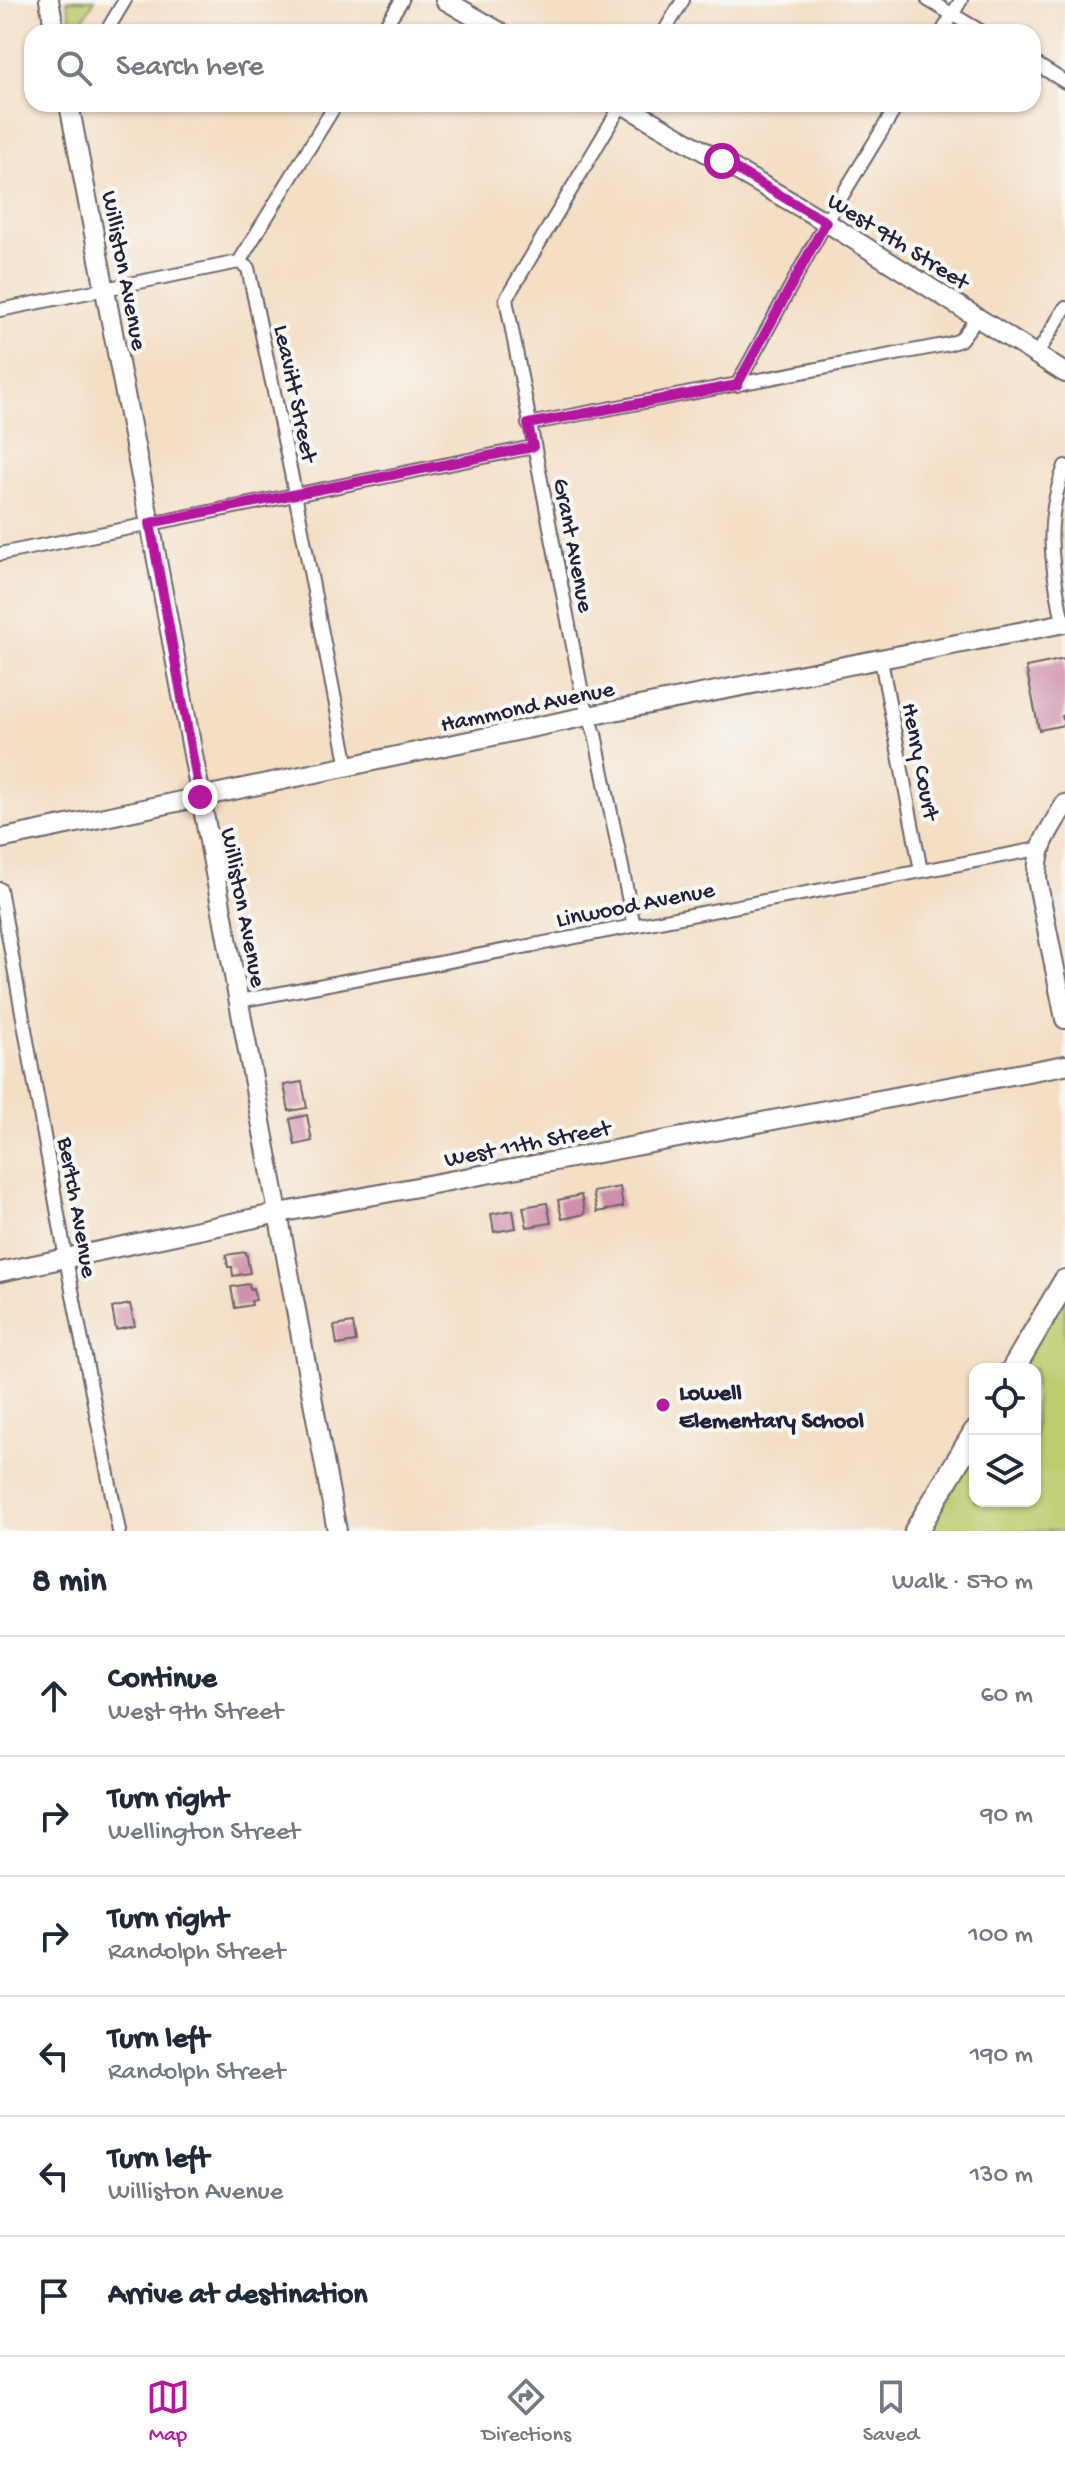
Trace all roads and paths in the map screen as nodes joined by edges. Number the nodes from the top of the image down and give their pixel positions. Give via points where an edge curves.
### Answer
1 (49, 0) edge
2 (125, 0) edge
3 (402, 0) edge
4 (445, 0) edge
5 (683, 0) edge
6 (928, 0) edge
7 (961, 0) edge
8 (953, 14) junction
9 (54, 24) edge
10 (111, 24) edge
11 (386, 24) edge
12 (486, 24) edge
13 (669, 24) edge
14 (947, 24) edge
15 (969, 24) edge
16 (1041, 67) edge
17 (1065, 82) edge
18 (71, 112) edge
19 (331, 112) edge
20 (617, 112) edge
21 (636, 112) edge
22 (893, 112) edge
23 (826, 222) junction
24 (239, 262) junction
25 (105, 289) junction
26 (1065, 308) edge
27 (0, 310) edge
28 (978, 317) junction
29 (1036, 356) junction
30 (1065, 373) edge
31 (737, 385) junction
32 (528, 424) junction
33 (533, 447) junction
34 (1065, 466) edge
35 (295, 494) junction
36 (150, 523) junction
37 (0, 554) edge
38 (1064, 623) edge
39 (881, 660) junction
40 (588, 716) junction
41 (348, 767) junction
42 (200, 797) junction
43 (1065, 804) edge
44 (0, 839) edge
45 (1038, 849) junction
46 (921, 871) junction
47 (0, 889) edge
48 (634, 926) junction
49 (239, 1001) junction
50 (1065, 1019) edge
51 (1065, 1065) edge
52 (279, 1213) junction
53 (66, 1259) junction
54 (0, 1272) edge
55 (1065, 1281) edge
56 (1017, 1363) edge
57 (973, 1435) edge
58 (119, 1531) edge
59 (337, 1531) edge
60 (916, 1531) edge

1 - 9 main road
2 - 10 street
3 - 11 street
4 - 12 main road
5 - 13 street
6 - 8 street
7 - 8 street
8 - 14 street
8 - 15 street
16 - 17 street
18 - 25 main road, Williston Avenue
19 - 24 street
20 - 32 street, Grant Avenue via 506,299
21 - 23 main road, West 9th Street
22 - 23 street
23 - 28 main road, West 9th Street
23 - 31 street
24 - 25 street
24 - 35 street, Leavitt Street via 248,268
25 - 27 street
25 - 36 main road, Williston Avenue
26 - 29 street
28 - 29 main road, West 9th Street
28 - 31 street via 960,340 949,344
29 - 30 main road, West 9th Street
31 - 32 street
32 - 33 street, Grant Avenue
33 - 35 street
33 - 40 street, Grant Avenue
34 - 38 street via 1057,486 1051,558
35 - 36 street
35 - 41 street, Leavitt Street
36 - 37 street
36 - 42 main road, Williston Avenue
38 - 39 main road, Hammond Avenue
39 - 40 main road, Hammond Avenue
39 - 46 street, Henry Court
40 - 41 main road, Hammond Avenue
40 - 48 street, Grant Avenue
41 - 42 main road, Hammond Avenue
42 - 44 main road, Hammond Avenue
42 - 49 main road, Williston Avenue
43 - 45 main road
45 - 46 street, Linwood Avenue
45 - 50 main road via 1037,879
46 - 48 street, Linwood Avenue
47 - 53 street, Bertch Avenue
48 - 49 street, Linwood Avenue
49 - 52 main road, Williston Avenue
51 - 52 main road, West 11th Street
52 - 53 main road, West 11th Street
52 - 59 main road, Williston Avenue
53 - 54 main road, West 11th Street
53 - 58 street, Bertch Avenue
55 - 56 highway
57 - 60 highway

